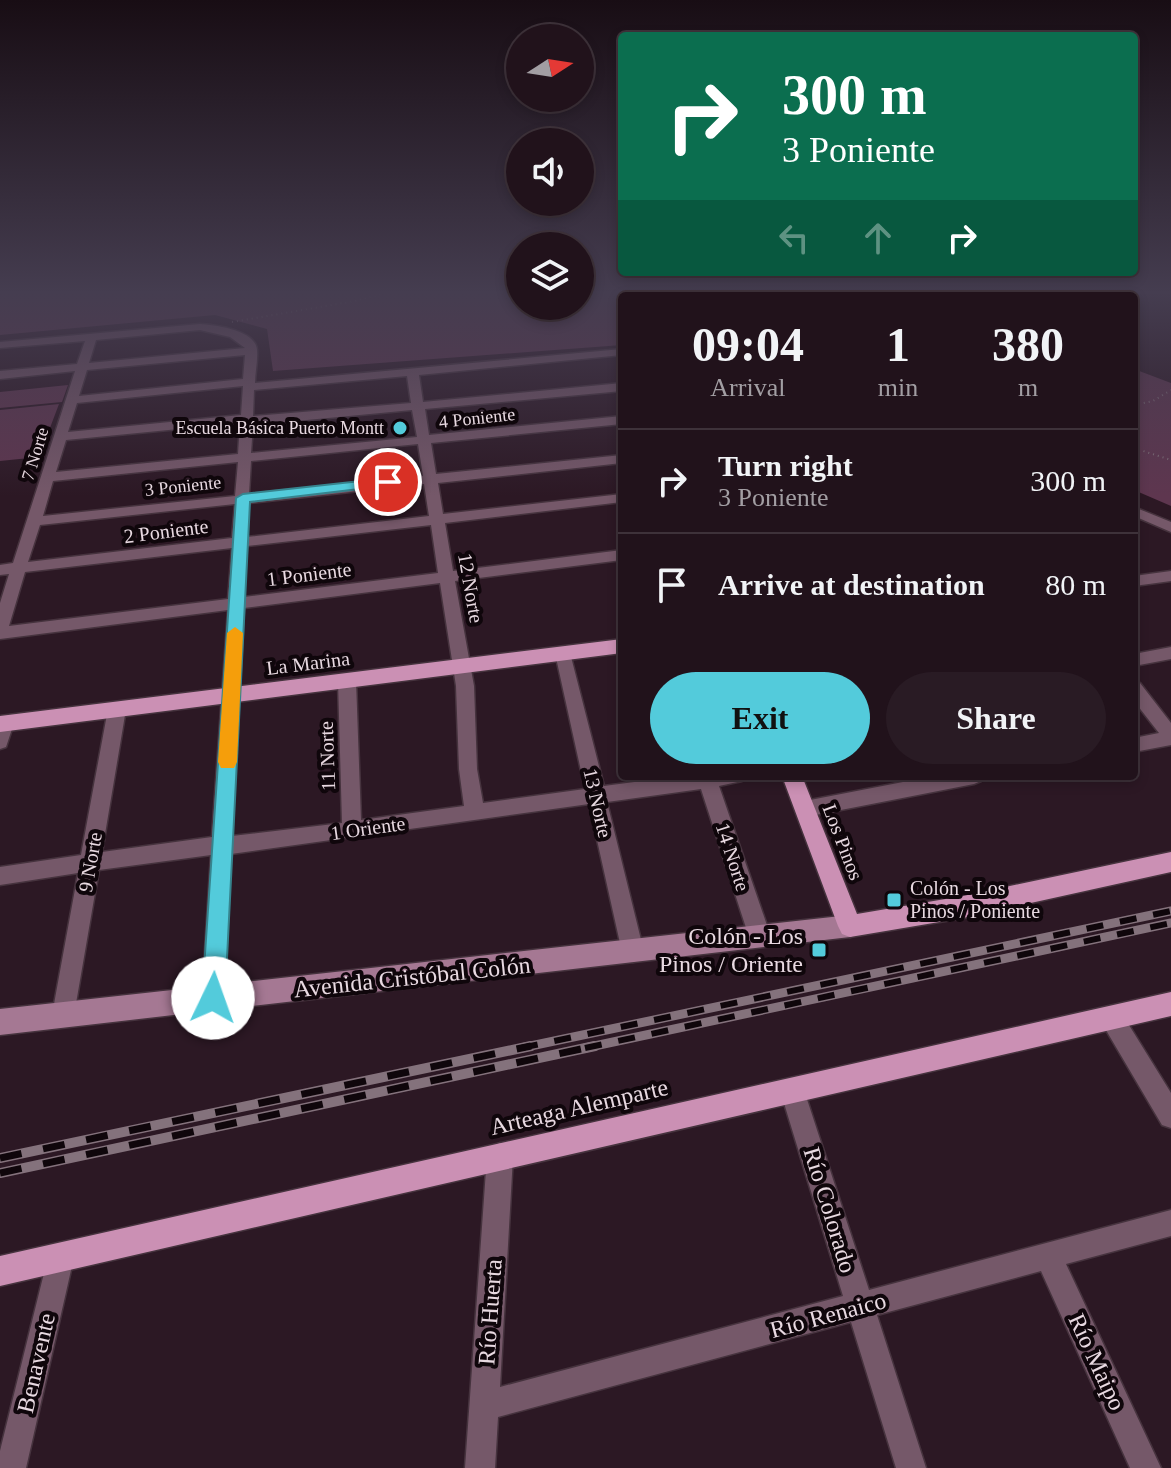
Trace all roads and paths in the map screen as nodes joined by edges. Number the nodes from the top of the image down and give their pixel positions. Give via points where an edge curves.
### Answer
1 (84, 360) edge
2 (162, 360) edge
3 (251, 360) edge
4 (539, 360) edge
5 (82, 367) junction
6 (412, 371) junction
7 (0, 375) edge
8 (250, 385) junction
9 (618, 387) edge
10 (1171, 390) edge
11 (72, 400) junction
12 (1138, 404) edge
13 (418, 406) junction
14 (248, 420) junction
15 (618, 420) edge
16 (61, 437) junction
17 (424, 441) junction
18 (1138, 449) edge
19 (245, 457) junction
20 (618, 459) edge
21 (1171, 460) edge
22 (48, 477) junction
23 (430, 478) junction
24 (243, 498) junction
25 (618, 498) edge
26 (1139, 516) edge
27 (437, 520) junction
28 (35, 521) junction
29 (1171, 527) edge
30 (240, 542) junction
31 (618, 556) edge
32 (20, 568) junction
33 (0, 570) edge
34 (1171, 576) edge
35 (447, 577) junction
36 (1138, 580) edge
37 (237, 603) junction
38 (0, 630) edge
39 (618, 646) edge
40 (563, 653) junction
41 (1171, 653) edge
42 (1138, 659) edge
43 (462, 666) junction
44 (347, 681) junction
45 (1138, 693) edge
46 (232, 695) junction
47 (117, 709) junction
48 (2, 730) edge
49 (1171, 737) edge
50 (1138, 744) edge
51 (695, 780) edge
52 (708, 780) edge
53 (794, 780) edge
54 (954, 780) edge
55 (596, 796) junction
56 (805, 809) junction
57 (475, 813) junction
58 (352, 830) junction
59 (223, 845) junction
60 (1171, 862) edge
61 (90, 863) junction
62 (0, 876) edge
63 (850, 926) junction
64 (760, 937) junction
65 (633, 952) junction
66 (213, 998) junction
67 (1171, 1004) edge
68 (63, 1015) junction
69 (1111, 1017) junction
70 (0, 1022) edge
71 (792, 1090) junction
72 (1171, 1116) edge
73 (500, 1156) junction
74 (1171, 1223) edge
75 (1048, 1256) junction
76 (61, 1257) junction
77 (0, 1271) edge
78 (860, 1306) junction
79 (484, 1406) junction
80 (11, 1468) edge
81 (480, 1468) edge
82 (911, 1468) edge
83 (1146, 1468) edge

1 - 5 street, 7 Norte
2 - 5 street
3 - 8 street
4 - 6 street
5 - 7 street
5 - 11 street, 7 Norte
6 - 8 street
6 - 13 street, 12 Norte
8 - 11 street
8 - 14 street
9 - 13 street
10 - 12 path
11 - 16 street, 7 Norte
13 - 14 street
13 - 17 street, 12 Norte
14 - 16 street
14 - 19 street
15 - 17 street, 4 Poniente
16 - 22 street, 7 Norte
17 - 19 street, 4 Poniente
17 - 23 street, 12 Norte
18 - 21 path
19 - 22 street, 4 Poniente
19 - 24 street
20 - 23 street, 3 Poniente
22 - 28 street, 7 Norte
23 - 24 street, 3 Poniente
23 - 27 street, 12 Norte
24 - 28 street, 3 Poniente
24 - 30 street
25 - 27 street, 2 Poniente
26 - 29 street
27 - 30 street, 2 Poniente
27 - 35 street, 12 Norte
28 - 32 street, 7 Norte
30 - 32 street, 2 Poniente
30 - 37 street
31 - 35 street, 1 Poniente
32 - 33 street, 2 Poniente
32 - 38 street, 7 Norte
34 - 36 street
35 - 37 street, 1 Poniente
35 - 43 street, 12 Norte
37 - 38 street, 1 Poniente
37 - 46 street
39 - 40 main road, La Marina
40 - 43 main road, La Marina
40 - 55 street, 13 Norte
41 - 42 street
43 - 44 main road, La Marina
43 - 57 street, 12 Norte
44 - 46 main road, La Marina
44 - 58 street, 11 Norte
45 - 49 street
46 - 47 main road, La Marina
46 - 59 street
47 - 48 main road, La Marina
47 - 61 street, 9 Norte
49 - 50 street
51 - 55 street, 1 Oriente
52 - 64 street, 14 Norte
53 - 56 main road, Los Pinos
54 - 56 street
55 - 57 street, 1 Oriente
55 - 65 street, 13 Norte
56 - 63 main road, Los Pinos
57 - 58 street, 1 Oriente
58 - 59 street, 1 Oriente
59 - 61 street, 1 Oriente
59 - 66 street
60 - 63 main road
61 - 62 street, 1 Oriente
61 - 68 street, 9 Norte
63 - 64 street, Avenida Cristóbal Colón
64 - 65 street, Avenida Cristóbal Colón
65 - 66 street, Avenida Cristóbal Colón
66 - 68 street, Avenida Cristóbal Colón
67 - 69 main road, Arteaga Alemparte
68 - 70 street, Avenida Cristóbal Colón
69 - 71 main road, Arteaga Alemparte
69 - 72 street
71 - 73 main road, Arteaga Alemparte
71 - 78 street, Río Colorado
73 - 76 main road, Arteaga Alemparte
73 - 79 street, Río Huerta
74 - 75 street, Río Renaico
75 - 78 street, Río Renaico
75 - 83 street, Río Maipo
76 - 77 main road, Arteaga Alemparte
76 - 80 street, Benavente
78 - 79 street, Río Renaico
78 - 82 street, Río Colorado
79 - 81 street, Río Huerta

